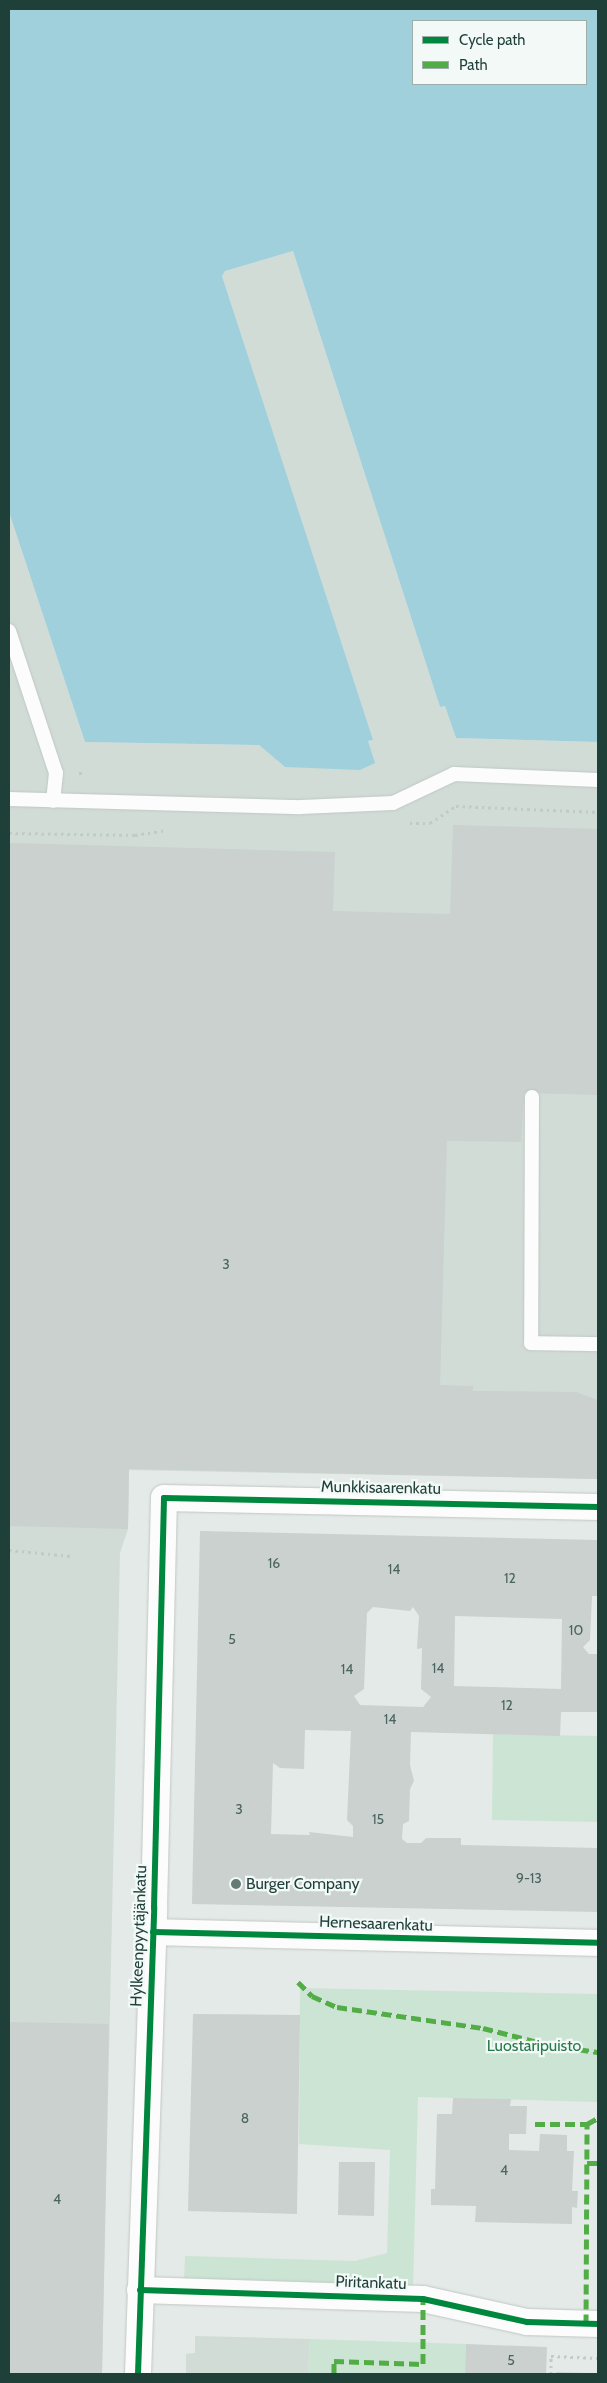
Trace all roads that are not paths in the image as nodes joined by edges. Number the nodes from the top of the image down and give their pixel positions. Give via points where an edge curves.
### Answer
1 (9, 631) edge
2 (598, 780) edge
3 (9, 799) edge
4 (53, 800) junction
5 (532, 1097) dead end
6 (598, 1344) edge
7 (164, 1498) joint
8 (598, 1506) edge
9 (153, 1932) junction
10 (598, 1944) edge
11 (140, 2290) junction
12 (598, 2324) edge
13 (138, 2374) edge

1 - 4 lane via 56,773
2 - 4 lane via 454,774 393,804 301,807
3 - 4 lane
5 - 6 lane via 531,1343
7 - 8 street, Munkkisaarenkatu
7 - 9 street, Hylkeenpyytäjänkatu
9 - 10 street, Hernesaarenkatu
9 - 11 street, Hylkeenpyytäjänkatu
11 - 12 street, Piritankatu via 423,2298 527,2322
11 - 13 street, Hylkeenpyytäjänkatu

